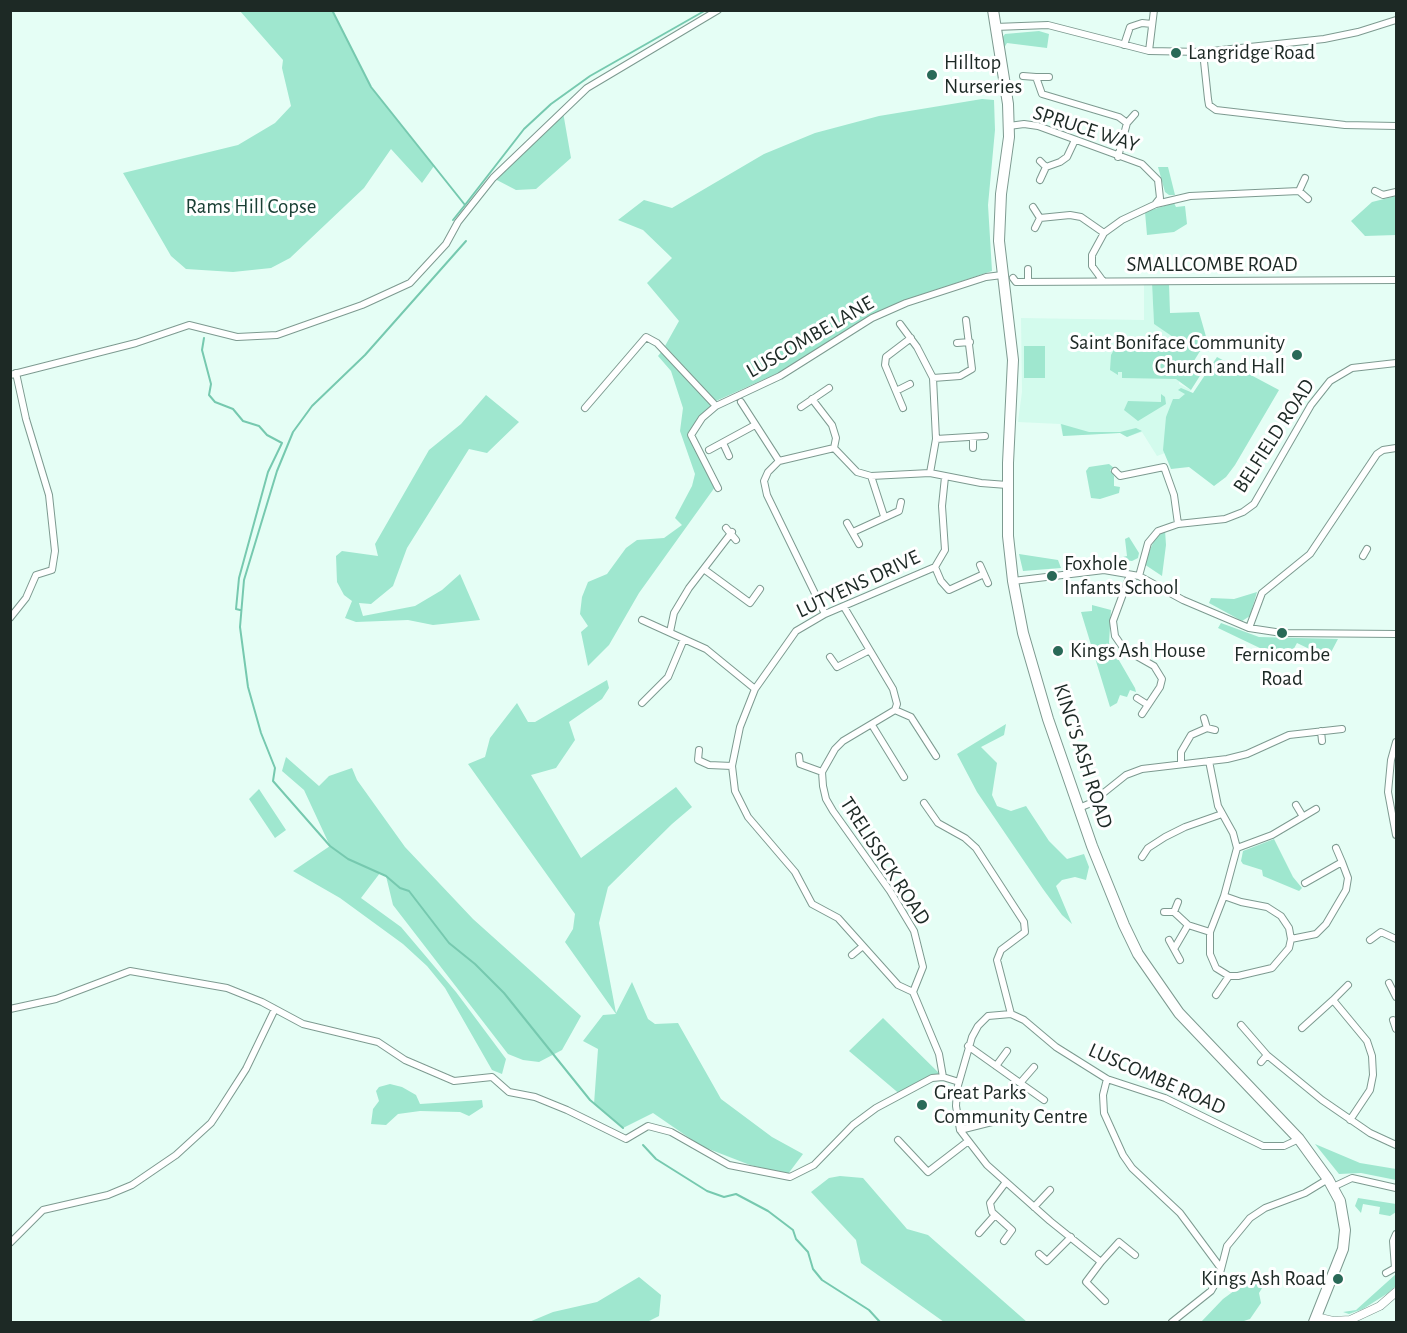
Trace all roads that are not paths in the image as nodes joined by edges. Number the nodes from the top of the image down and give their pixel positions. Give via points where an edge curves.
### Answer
1 (718, 10) edge
2 (993, 10) edge
3 (1154, 10) edge
4 (1396, 20) edge
5 (1152, 24) junction
6 (995, 27) junction
7 (1124, 45) junction
8 (1149, 51) junction
9 (1203, 52) junction
10 (1023, 76) dead end
11 (1035, 77) junction
12 (1049, 77) dead end
13 (1135, 114) dead end
14 (1127, 123) junction
15 (1008, 126) junction
16 (1396, 126) edge
17 (1075, 140) junction
18 (1118, 157) junction
19 (1040, 161) dead end
20 (1046, 167) junction
21 (1305, 178) dead end
22 (1040, 180) dead end
23 (1299, 191) junction
24 (1376, 191) dead end
25 (1396, 192) edge
26 (1308, 199) dead end
27 (1156, 204) junction
28 (1033, 207) dead end
29 (1040, 218) junction
30 (1035, 228) dead end
31 (1104, 233) junction
32 (1028, 269) dead end
33 (1008, 276) junction
34 (1396, 280) edge
35 (1028, 281) junction
36 (1103, 281) junction
37 (966, 320) dead end
38 (900, 324) dead end
39 (911, 338) junction
40 (970, 342) junction
41 (957, 344) dead end
42 (1396, 363) edge
43 (13, 374) edge
44 (933, 378) junction
45 (910, 384) dead end
46 (829, 388) dead end
47 (896, 391) junction
48 (812, 399) junction
49 (741, 402) dead end
50 (716, 406) junction
51 (801, 407) dead end
52 (585, 408) dead end
53 (903, 408) dead end
54 (755, 425) junction
55 (986, 436) dead end
56 (973, 437) junction
57 (936, 439) junction
58 (723, 444) junction
59 (834, 448) junction
60 (973, 448) dead end
61 (1396, 448) edge
62 (709, 450) dead end
63 (729, 456) dead end
64 (778, 462) junction
65 (930, 473) junction
66 (871, 476) junction
67 (1118, 476) dead end
68 (945, 477) junction
69 (1007, 485) junction
70 (718, 488) dead end
71 (901, 502) dead end
72 (884, 516) junction
73 (847, 523) dead end
74 (1178, 524) junction
75 (853, 532) junction
76 (736, 540) dead end
77 (859, 544) dead end
78 (1367, 549) dead end
79 (1363, 556) dead end
80 (980, 565) dead end
81 (935, 567) junction
82 (705, 570) junction
83 (984, 573) junction
84 (1130, 575) junction
85 (1139, 576) junction
86 (1013, 581) junction
87 (988, 583) dead end
88 (760, 589) dead end
89 (844, 607) junction
90 (825, 615) junction
91 (10, 618) edge
92 (642, 620) dead end
93 (1249, 628) junction
94 (670, 632) junction
95 (1396, 634) edge
96 (684, 639) junction
97 (868, 651) junction
98 (830, 657) dead end
99 (837, 667) junction
100 (840, 675) dead end
101 (755, 689) junction
102 (1137, 698) dead end
103 (642, 703) dead end
104 (1148, 705) junction
105 (895, 710) junction
106 (1142, 714) dead end
107 (1204, 718) dead end
108 (872, 725) junction
109 (1208, 728) junction
110 (1342, 729) dead end
111 (1215, 730) dead end
112 (1321, 731) junction
113 (1322, 741) dead end
114 (1396, 742) edge
115 (699, 750) dead end
116 (799, 756) dead end
117 (936, 756) dead end
118 (698, 760) junction
119 (1209, 760) junction
120 (690, 763) dead end
121 (800, 764) junction
122 (1181, 764) junction
123 (732, 766) junction
124 (794, 769) dead end
125 (822, 772) junction
126 (904, 777) dead end
127 (924, 803) dead end
128 (1296, 805) dead end
129 (1079, 808) junction
130 (1316, 809) dead end
131 (1222, 814) junction
132 (1302, 815) junction
133 (1396, 835) edge
134 (1141, 843) dead end
135 (1148, 848) junction
136 (1237, 848) junction
137 (1336, 848) dead end
138 (1142, 857) dead end
139 (1342, 862) junction
140 (1305, 883) dead end
141 (1224, 896) junction
142 (1178, 902) dead end
143 (1164, 912) dead end
144 (1174, 912) junction
145 (1188, 925) junction
146 (1210, 932) junction
147 (1291, 939) junction
148 (1396, 939) edge
149 (1169, 940) dead end
150 (1370, 940) dead end
151 (863, 946) junction
152 (1174, 949) junction
153 (852, 956) dead end
154 (1180, 960) dead end
155 (1229, 976) junction
156 (1389, 983) dead end
157 (1348, 985) dead end
158 (913, 992) junction
159 (1215, 995) dead end
160 (1396, 996) edge
161 (1333, 1000) junction
162 (10, 1009) edge
163 (274, 1011) junction
164 (1011, 1014) junction
165 (1393, 1020) dead end
166 (1241, 1025) dead end
167 (1302, 1028) dead end
168 (1396, 1029) edge
169 (968, 1046) junction
170 (1007, 1051) dead end
171 (1267, 1055) junction
172 (1261, 1062) dead end
173 (996, 1066) junction
174 (1034, 1067) dead end
175 (943, 1077) junction
176 (1107, 1079) junction
177 (959, 1082) junction
178 (1021, 1082) junction
179 (1044, 1100) dead end
180 (999, 1116) dead end
181 (1350, 1120) junction
182 (960, 1130) junction
183 (1299, 1139) junction
184 (898, 1140) dead end
185 (967, 1142) junction
186 (1396, 1145) edge
187 (928, 1172) junction
188 (935, 1179) dead end
189 (1006, 1182) junction
190 (1331, 1183) junction
191 (1396, 1188) edge
192 (1050, 1190) dead end
193 (1034, 1207) junction
194 (995, 1215) junction
195 (979, 1233) dead end
196 (1396, 1234) edge
197 (1071, 1237) junction
198 (1004, 1241) dead end
199 (10, 1242) edge
200 (1039, 1254) dead end
201 (1135, 1255) dead end
202 (1101, 1262) junction
203 (1220, 1267) junction
204 (1386, 1273) dead end
205 (1396, 1292) edge
206 (1105, 1301) dead end
207 (1315, 1320) edge
208 (1172, 1323) edge

1 - 43 street via 587,88 493,178 446,244 410,283 277,335 237,337 189,325 136,343
2 - 6 highway, KING'S ASH ROAD
3 - 5 street
4 - 9 street via 1324,39
5 - 7 street via 1130,27
5 - 8 street
6 - 7 street via 1048,25
6 - 15 highway, KING'S ASH ROAD
7 - 8 street
8 - 9 street
9 - 16 street via 1209,105 1216,110 1345,125
10 - 11 street
11 - 12 street
11 - 14 street via 1042,94 1119,117
13 - 14 street
14 - 18 street
15 - 17 street, SPRUCE WAY via 1038,126
15 - 33 highway, KING'S ASH ROAD via 1000,222
17 - 18 street, SPRUCE WAY
17 - 20 street via 1067,157
18 - 27 street, SPRUCE WAY via 1142,164 1153,174 1160,188
19 - 20 street
20 - 22 street
21 - 23 street
23 - 26 street
23 - 27 street via 1197,195
24 - 25 street via 1383,195
27 - 31 street
28 - 29 street
29 - 30 street
29 - 31 street via 1081,217
31 - 36 street via 1092,255 1092,266
32 - 35 street
33 - 35 street, SMALLCOMBE ROAD via 1016,282
33 - 50 street, LUSCOMBE LANE via 986,277 872,318 780,376
33 - 69 highway, KING'S ASH ROAD via 1013,360
34 - 36 street, SMALLCOMBE ROAD
35 - 36 street, SMALLCOMBE ROAD
37 - 40 street
38 - 39 street
39 - 44 street
39 - 47 street via 886,357 885,365
40 - 41 street
40 - 44 street via 972,369 960,376
42 - 74 street, BELFIELD ROAD via 1352,368 1325,386 1254,504 1225,519
43 - 91 street via 49,495 55,551 52,570 36,575 26,598
44 - 57 street
45 - 47 street
46 - 48 street
47 - 53 street
48 - 51 street
48 - 59 street via 832,425
49 - 54 street
50 - 52 street via 657,343 646,337
50 - 70 street via 691,435
54 - 58 street
54 - 64 street
55 - 56 street
56 - 57 street
56 - 60 street
57 - 65 street
58 - 62 street
58 - 63 street
59 - 64 street
59 - 66 street via 857,472
61 - 93 street via 1377,454 1310,554 1262,593
64 - 90 street via 764,481 767,495
65 - 66 street
65 - 68 street
66 - 72 street
67 - 74 street via 1164,467 1174,495
68 - 69 street
68 - 81 street, LUTYENS DRIVE via 945,550
69 - 86 highway, KING'S ASH ROAD
71 - 72 street via 899,511
72 - 75 street
73 - 75 street
74 - 85 street, BELFIELD ROAD via 1164,527 1152,536 1142,557
75 - 77 street
76 - 82 street via 729,530
78 - 79 street
80 - 83 street
81 - 83 street via 949,590
81 - 89 street, LUTYENS DRIVE
82 - 88 street via 750,603
82 - 94 street via 674,613
83 - 87 street
84 - 85 street
84 - 86 street via 1089,570
84 - 104 street via 1113,629 1124,650 1149,662 1162,679
85 - 93 street
86 - 129 highway, KING'S ASH ROAD via 1024,639
89 - 90 street, LUTYENS DRIVE
89 - 97 street
90 - 101 street, LUTYENS DRIVE via 796,632
92 - 94 street
93 - 95 street via 1282,633
94 - 96 street
96 - 101 street via 706,649
96 - 103 street via 668,677
97 - 99 street
97 - 105 street via 893,689
98 - 99 street
99 - 100 street
101 - 123 street, LUTYENS DRIVE via 740,727
102 - 104 street
104 - 106 street
105 - 108 street
105 - 117 street via 911,717
107 - 109 street
108 - 125 street via 843,741
108 - 126 street
109 - 111 street
109 - 122 street via 1191,735 1184,744
110 - 112 street
112 - 113 street
112 - 119 street via 1289,735 1247,754
114 - 133 street via 1388,792
115 - 118 street
116 - 121 street
118 - 120 street
118 - 123 street via 709,765
119 - 122 street
119 - 131 street
121 - 124 street
121 - 125 street
122 - 129 street via 1126,775
123 - 151 street, LUTYENS DRIVE via 735,791 756,829 795,872 812,904 838,918
125 - 158 street, TRELISSICK ROAD via 826,799 914,931 923,967
127 - 164 street via 938,824 976,848 1024,922 1025,932 1001,950 997,960
128 - 132 street
129 - 183 highway, KING'S ASH ROAD via 1124,925 1159,987
130 - 132 street
131 - 135 street via 1185,827
131 - 136 street
132 - 136 street via 1272,835
134 - 135 street
135 - 138 street
136 - 141 street
137 - 139 street
139 - 140 street
139 - 147 street via 1348,878 1347,890 1326,924 1316,934
141 - 146 street
141 - 147 street via 1275,911 1289,928
142 - 144 street
143 - 144 street
144 - 145 street
145 - 146 street
145 - 152 street
146 - 155 street via 1212,961 1221,973
147 - 155 street via 1285,956 1272,968
148 - 150 street via 1381,932
149 - 152 street
151 - 153 street
151 - 158 street, LUTYENS DRIVE via 898,985
152 - 154 street
155 - 159 street
156 - 160 street
157 - 161 street
158 - 175 street via 939,1054
161 - 167 street
161 - 181 street via 1367,1041 1372,1056 1370,1090
162 - 163 street via 64,996 130,971 227,988
163 - 175 street via 303,1024 378,1042 405,1060 454,1081 492,1077 509,1092 535,1097 627,1139 648,1126 671,1132 729,1165 790,1177 814,1165 853,1125 876,1108 932,1078
163 - 199 street via 246,1069 211,1123 176,1155 116,1192 43,1210
164 - 169 street via 988,1016
164 - 176 street, LUSCOMBE ROAD
165 - 168 street
166 - 171 street
169 - 173 street
169 - 177 street
170 - 173 street
171 - 172 street
171 - 181 street
173 - 178 street
174 - 178 street
175 - 177 street
176 - 183 street, LUSCOMBE ROAD via 1166,1098 1263,1146 1284,1146
176 - 203 street via 1104,1113 1123,1155 1180,1213
177 - 182 street via 956,1106
178 - 179 street
180 - 182 street via 992,1122
181 - 186 street
182 - 185 street
183 - 190 highway, KING'S ASH ROAD
184 - 187 street
185 - 187 street
185 - 189 street
187 - 188 street
189 - 193 street
189 - 194 street via 990,1203
190 - 191 street via 1352,1178
190 - 203 street via 1265,1208 1250,1218 1232,1237
190 - 207 highway, KING'S ASH ROAD via 1343,1212 1343,1249
192 - 193 street
193 - 197 street
194 - 195 street
194 - 198 street via 1012,1230
196 - 204 street via 1395,1268
197 - 200 street via 1047,1262
197 - 202 street
201 - 202 street via 1119,1242
202 - 206 street via 1086,1282
203 - 208 street via 1212,1291
205 - 207 street via 1380,1306 1350,1320

